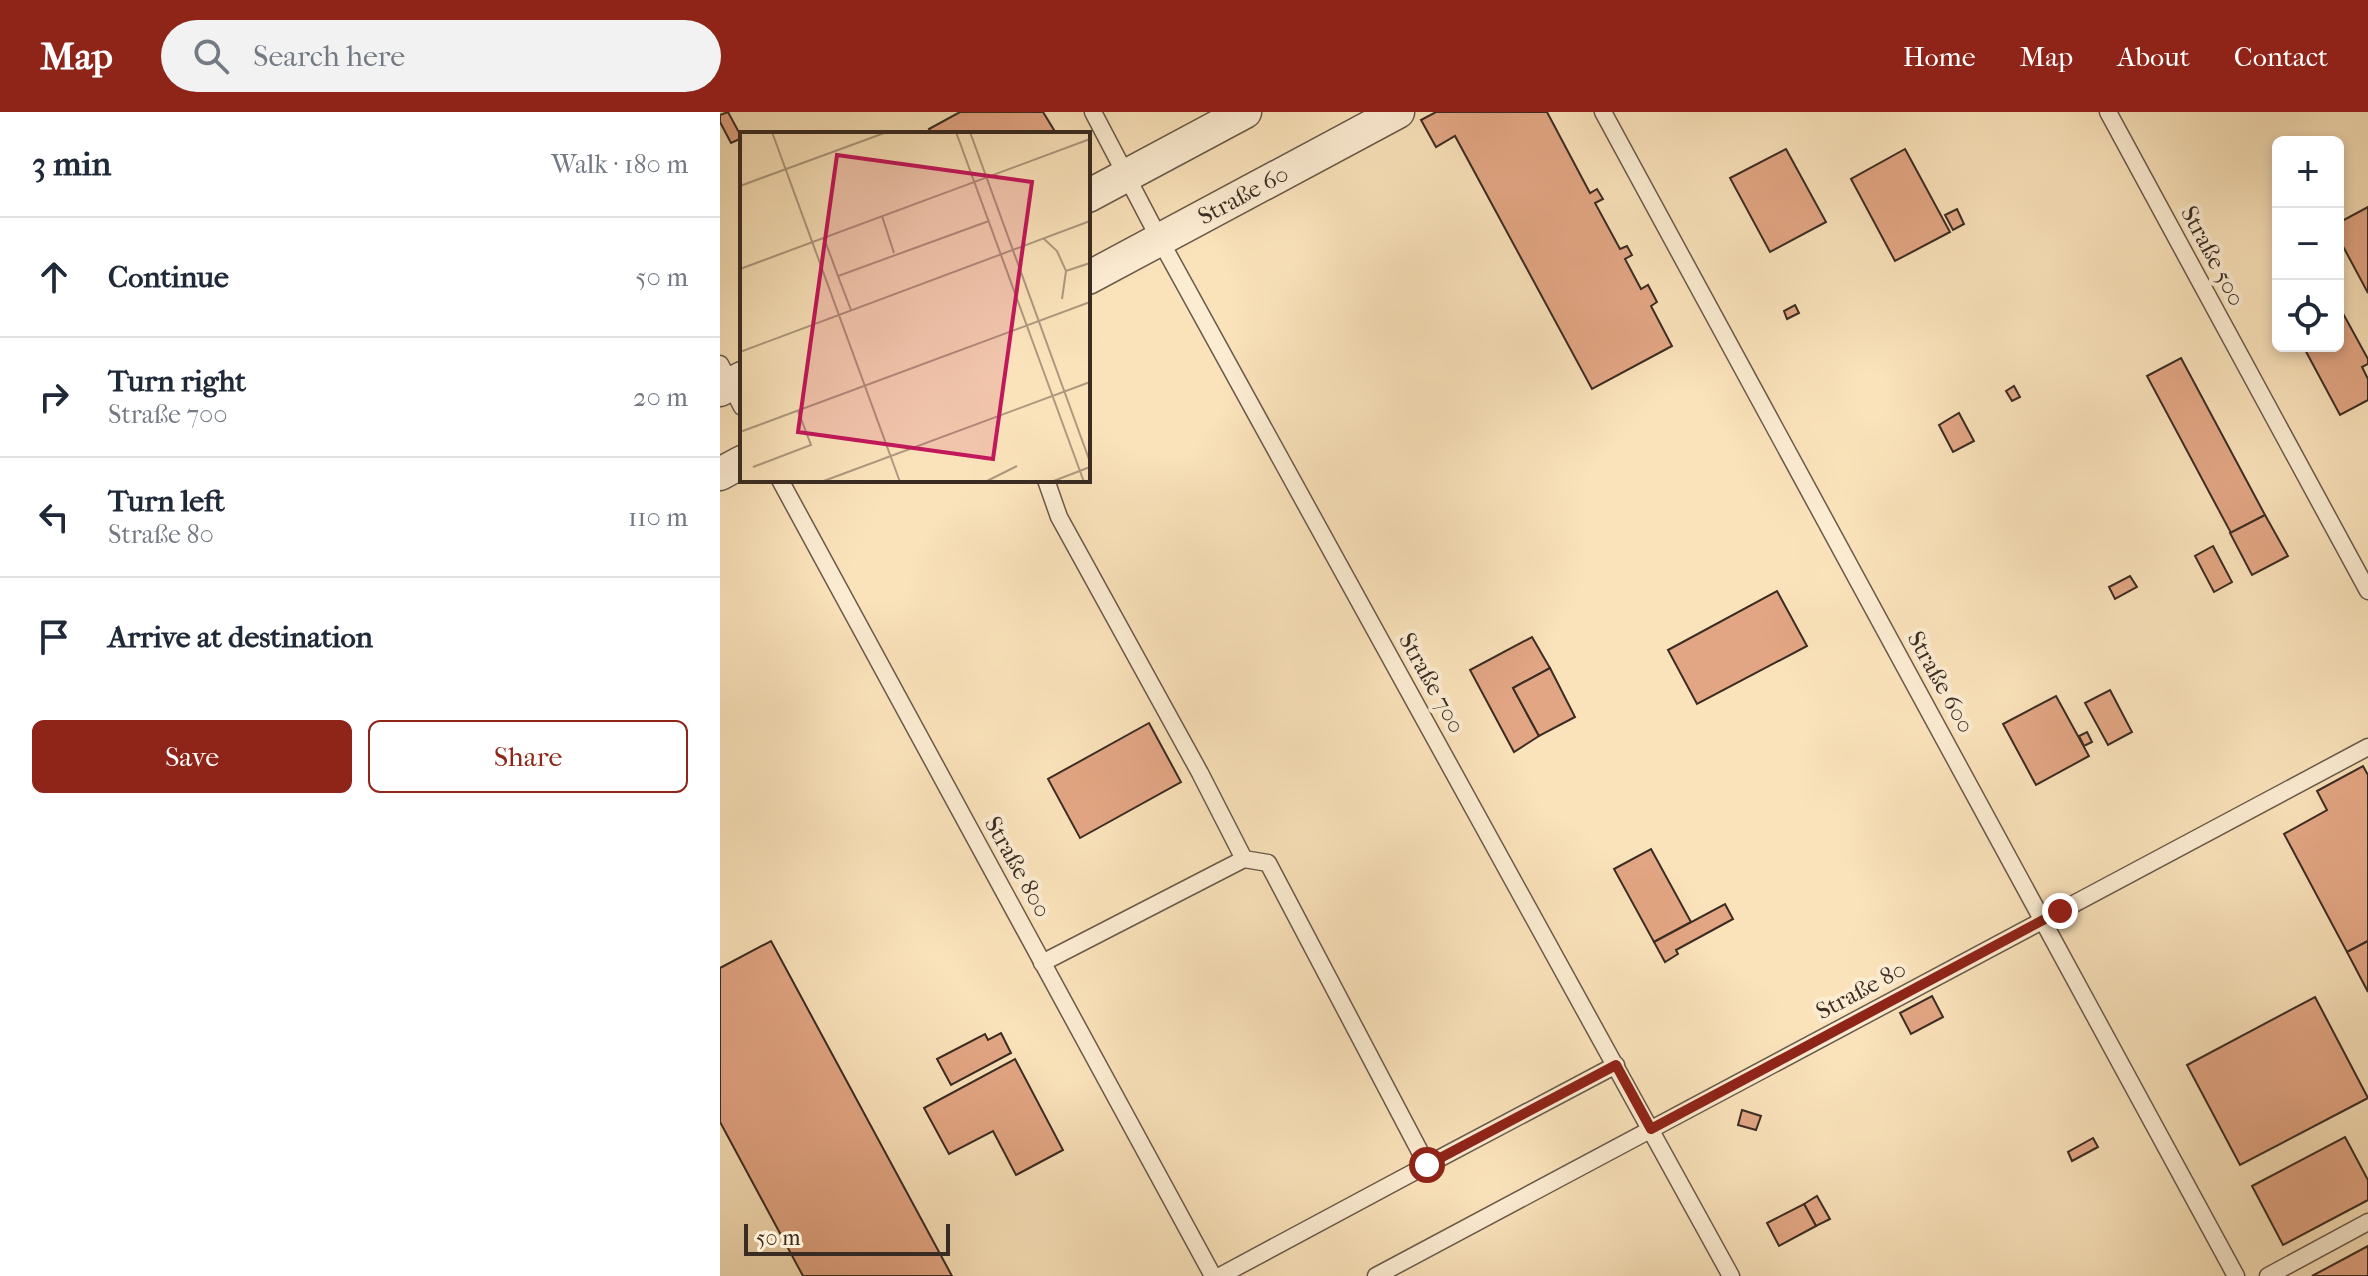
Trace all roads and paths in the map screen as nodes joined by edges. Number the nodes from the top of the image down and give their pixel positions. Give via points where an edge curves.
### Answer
1 (1093, 112) edge
2 (1245, 112) edge
3 (1398, 112) edge
4 (1603, 112) edge
5 (2108, 112) edge
6 (1126, 176) junction
7 (1090, 195) edge
8 (1160, 240) junction
9 (1090, 277) edge
10 (740, 463) edge
11 (720, 474) edge
12 (781, 482) edge
13 (1047, 482) edge
14 (2368, 591) edge
15 (2368, 747) edge
16 (1244, 859) junction
17 (2044, 920) junction
18 (1042, 963) junction
19 (1616, 1065) junction
20 (1651, 1129) junction
21 (1427, 1165) junction
22 (2368, 1222) edge
23 (1213, 1276) edge
24 (1220, 1276) edge
25 (1376, 1276) edge
26 (1731, 1276) edge
27 (2236, 1276) edge
28 (2268, 1276) edge

1 - 6 lane, Straße 700
2 - 6 street
3 - 8 street, Straße 60
4 - 17 lane, Straße 600
5 - 14 lane, Straße 500
6 - 7 street
6 - 8 lane, Straße 700
8 - 9 street, Straße 60
8 - 19 lane, Straße 700
10 - 11 street
12 - 18 lane, Straße 800
13 - 16 lane via 1059,517
15 - 17 lane, Straße 80
16 - 18 lane
16 - 21 lane via 1268,863
17 - 20 lane, Straße 80
17 - 27 lane, Straße 600
18 - 23 lane, Straße 800
19 - 20 lane, Straße 700
19 - 21 lane
20 - 25 lane, Straße 80
20 - 26 lane, Straße 700
21 - 24 lane
22 - 28 lane

